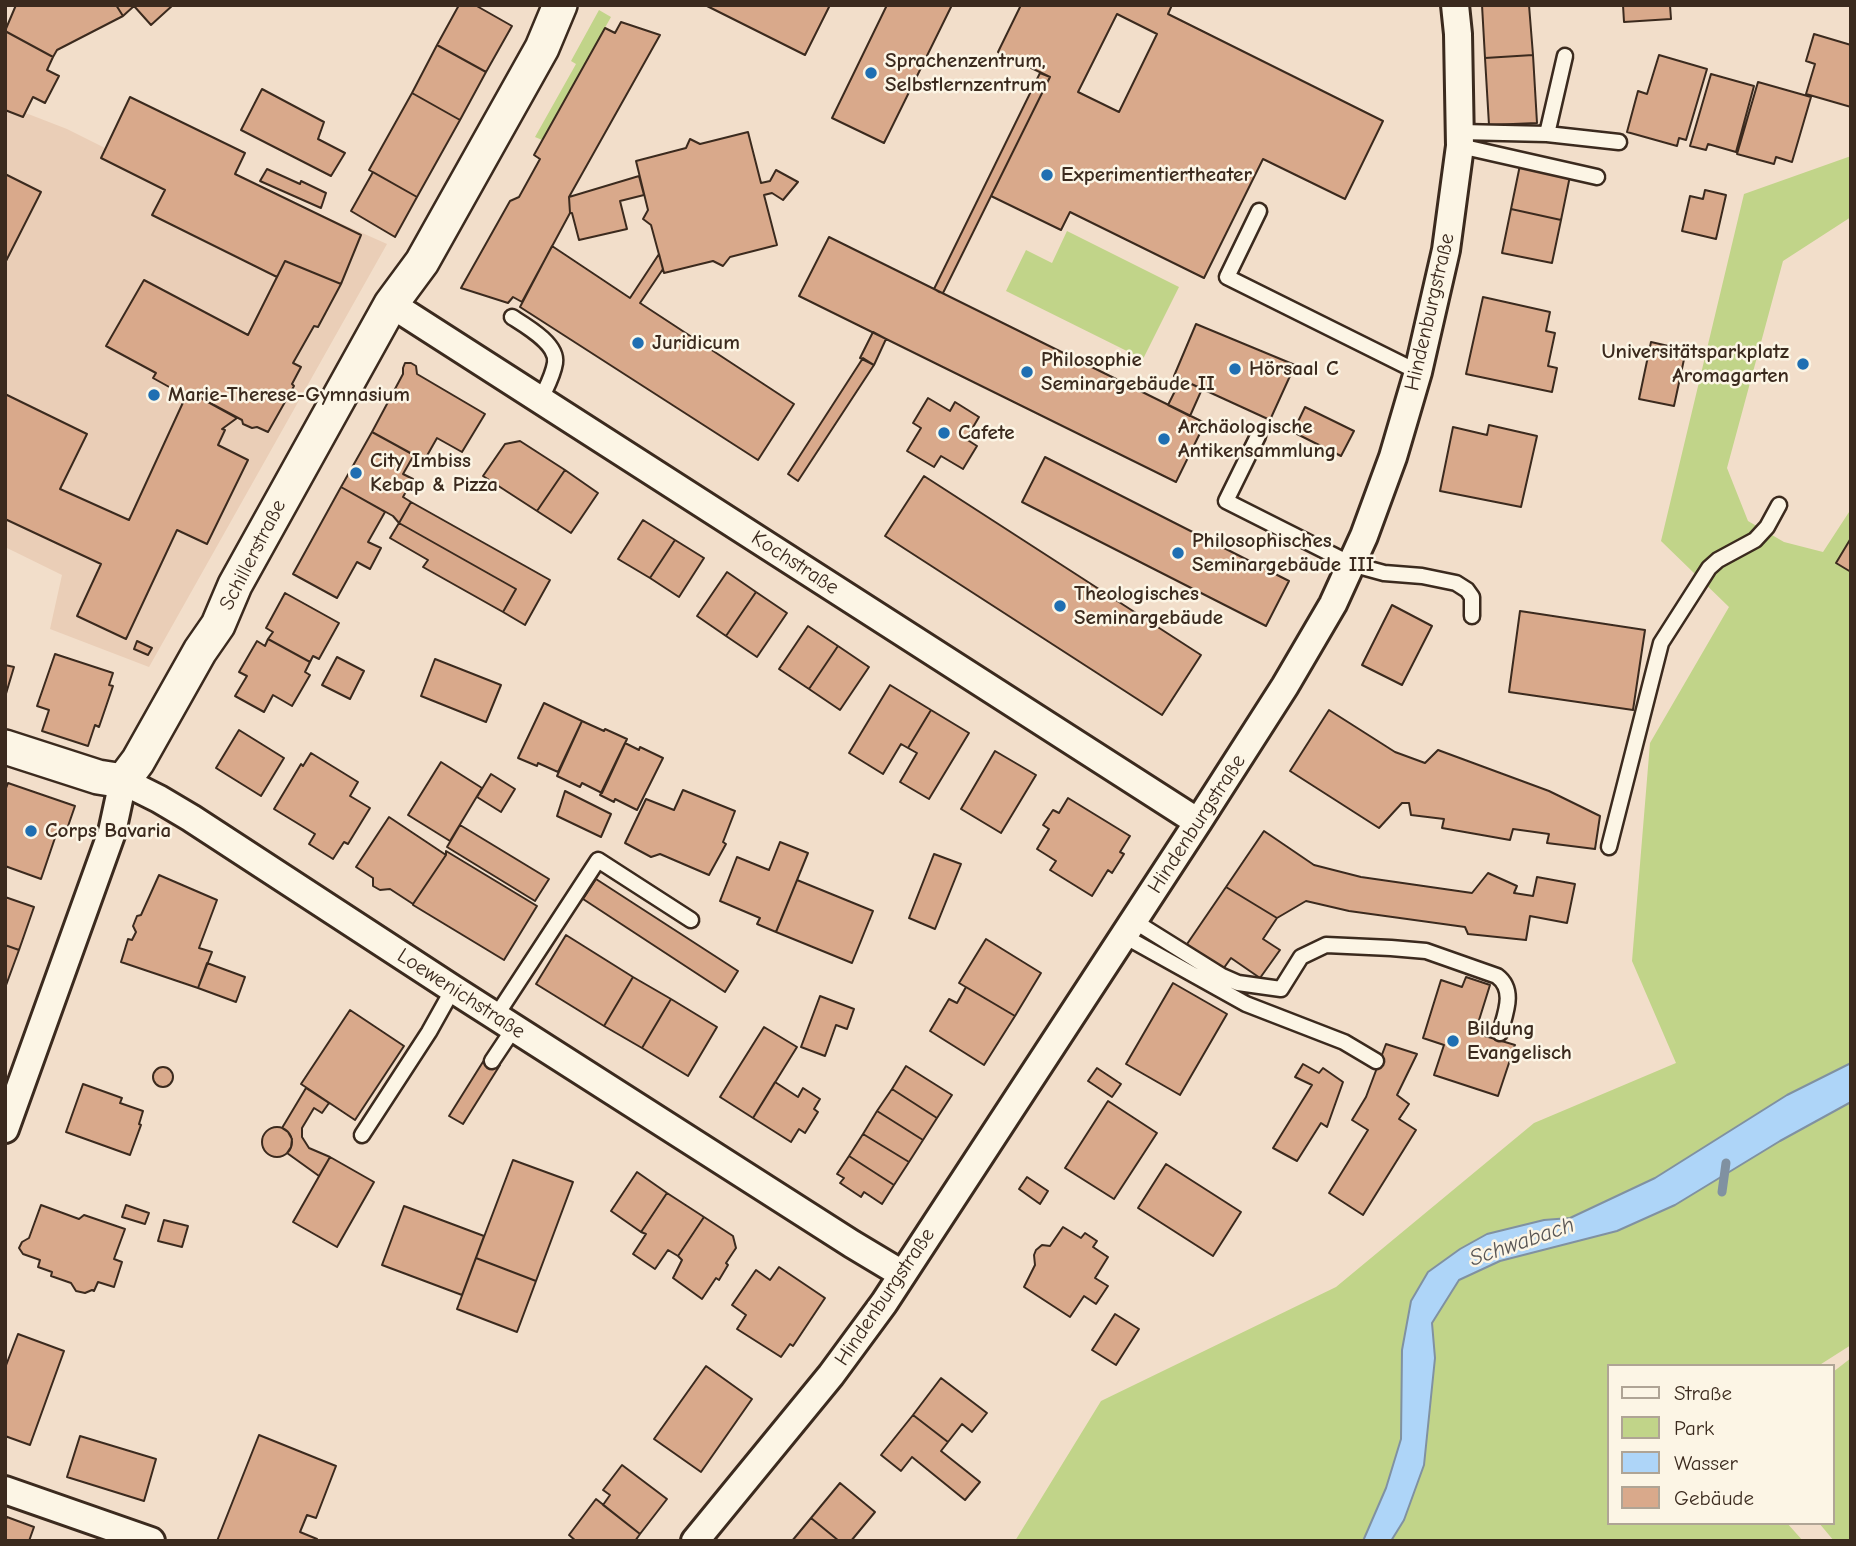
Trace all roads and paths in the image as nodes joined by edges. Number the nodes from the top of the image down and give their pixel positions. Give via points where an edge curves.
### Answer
1 (560, 5) edge
2 (1455, 5) edge
3 (1565, 56) dead end
4 (1546, 134) junction
5 (1460, 139) junction
6 (1619, 142) dead end
7 (1597, 177) dead end
8 (1259, 211) dead end
9 (391, 304) junction
10 (512, 317) dead end
11 (1418, 372) junction
12 (541, 399) junction
13 (1258, 436) dead end
14 (1779, 505) dead end
15 (1351, 564) junction
16 (1472, 616) dead end
17 (5, 747) edge
18 (123, 781) junction
19 (1198, 822) junction
20 (1609, 847) dead end
21 (691, 920) dead end
22 (1129, 929) junction
23 (453, 989) junction
24 (505, 1022) junction
25 (1500, 1033) dead end
26 (492, 1060) dead end
27 (1376, 1061) dead end
28 (5, 1129) edge
29 (362, 1135) dead end
30 (902, 1274) junction
31 (5, 1490) edge
32 (151, 1541) edge
33 (695, 1541) edge

1 - 9 street, Schillerstraße via 542,48 422,262
2 - 5 street, Hindenburgstraße
3 - 4 lane
4 - 5 lane
4 - 6 lane
5 - 7 lane
5 - 11 street, Hindenburgstraße via 1446,250
8 - 11 lane via 1227,277
9 - 12 street, Kochstraße
9 - 18 street, Schillerstraße via 235,585 218,625
10 - 12 lane via 537,333 553,351 553,373
11 - 15 street, Hindenburgstraße via 1394,457
12 - 19 street, Kochstraße
13 - 15 lane via 1226,501
14 - 20 lane via 1755,540 1709,568 1661,643
15 - 16 lane via 1456,583 1472,597
15 - 19 street, Hindenburgstraße via 1285,686
17 - 18 street, Loewenichstraße
18 - 23 street, Loewenichstraße via 191,818
18 - 28 street, Schillerstraße via 112,832
19 - 22 street, Hindenburgstraße
21 - 24 lane via 598,860
22 - 25 lane via 1238,983 1281,989 1301,957 1326,945 1426,951 1504,981 1509,998
22 - 27 lane via 1246,1004 1344,1042
22 - 30 street, Hindenburgstraße
23 - 24 street, Loewenichstraße
23 - 29 lane
24 - 26 lane
24 - 30 street, Loewenichstraße
30 - 33 street, Hindenburgstraße via 831,1375
31 - 32 street

